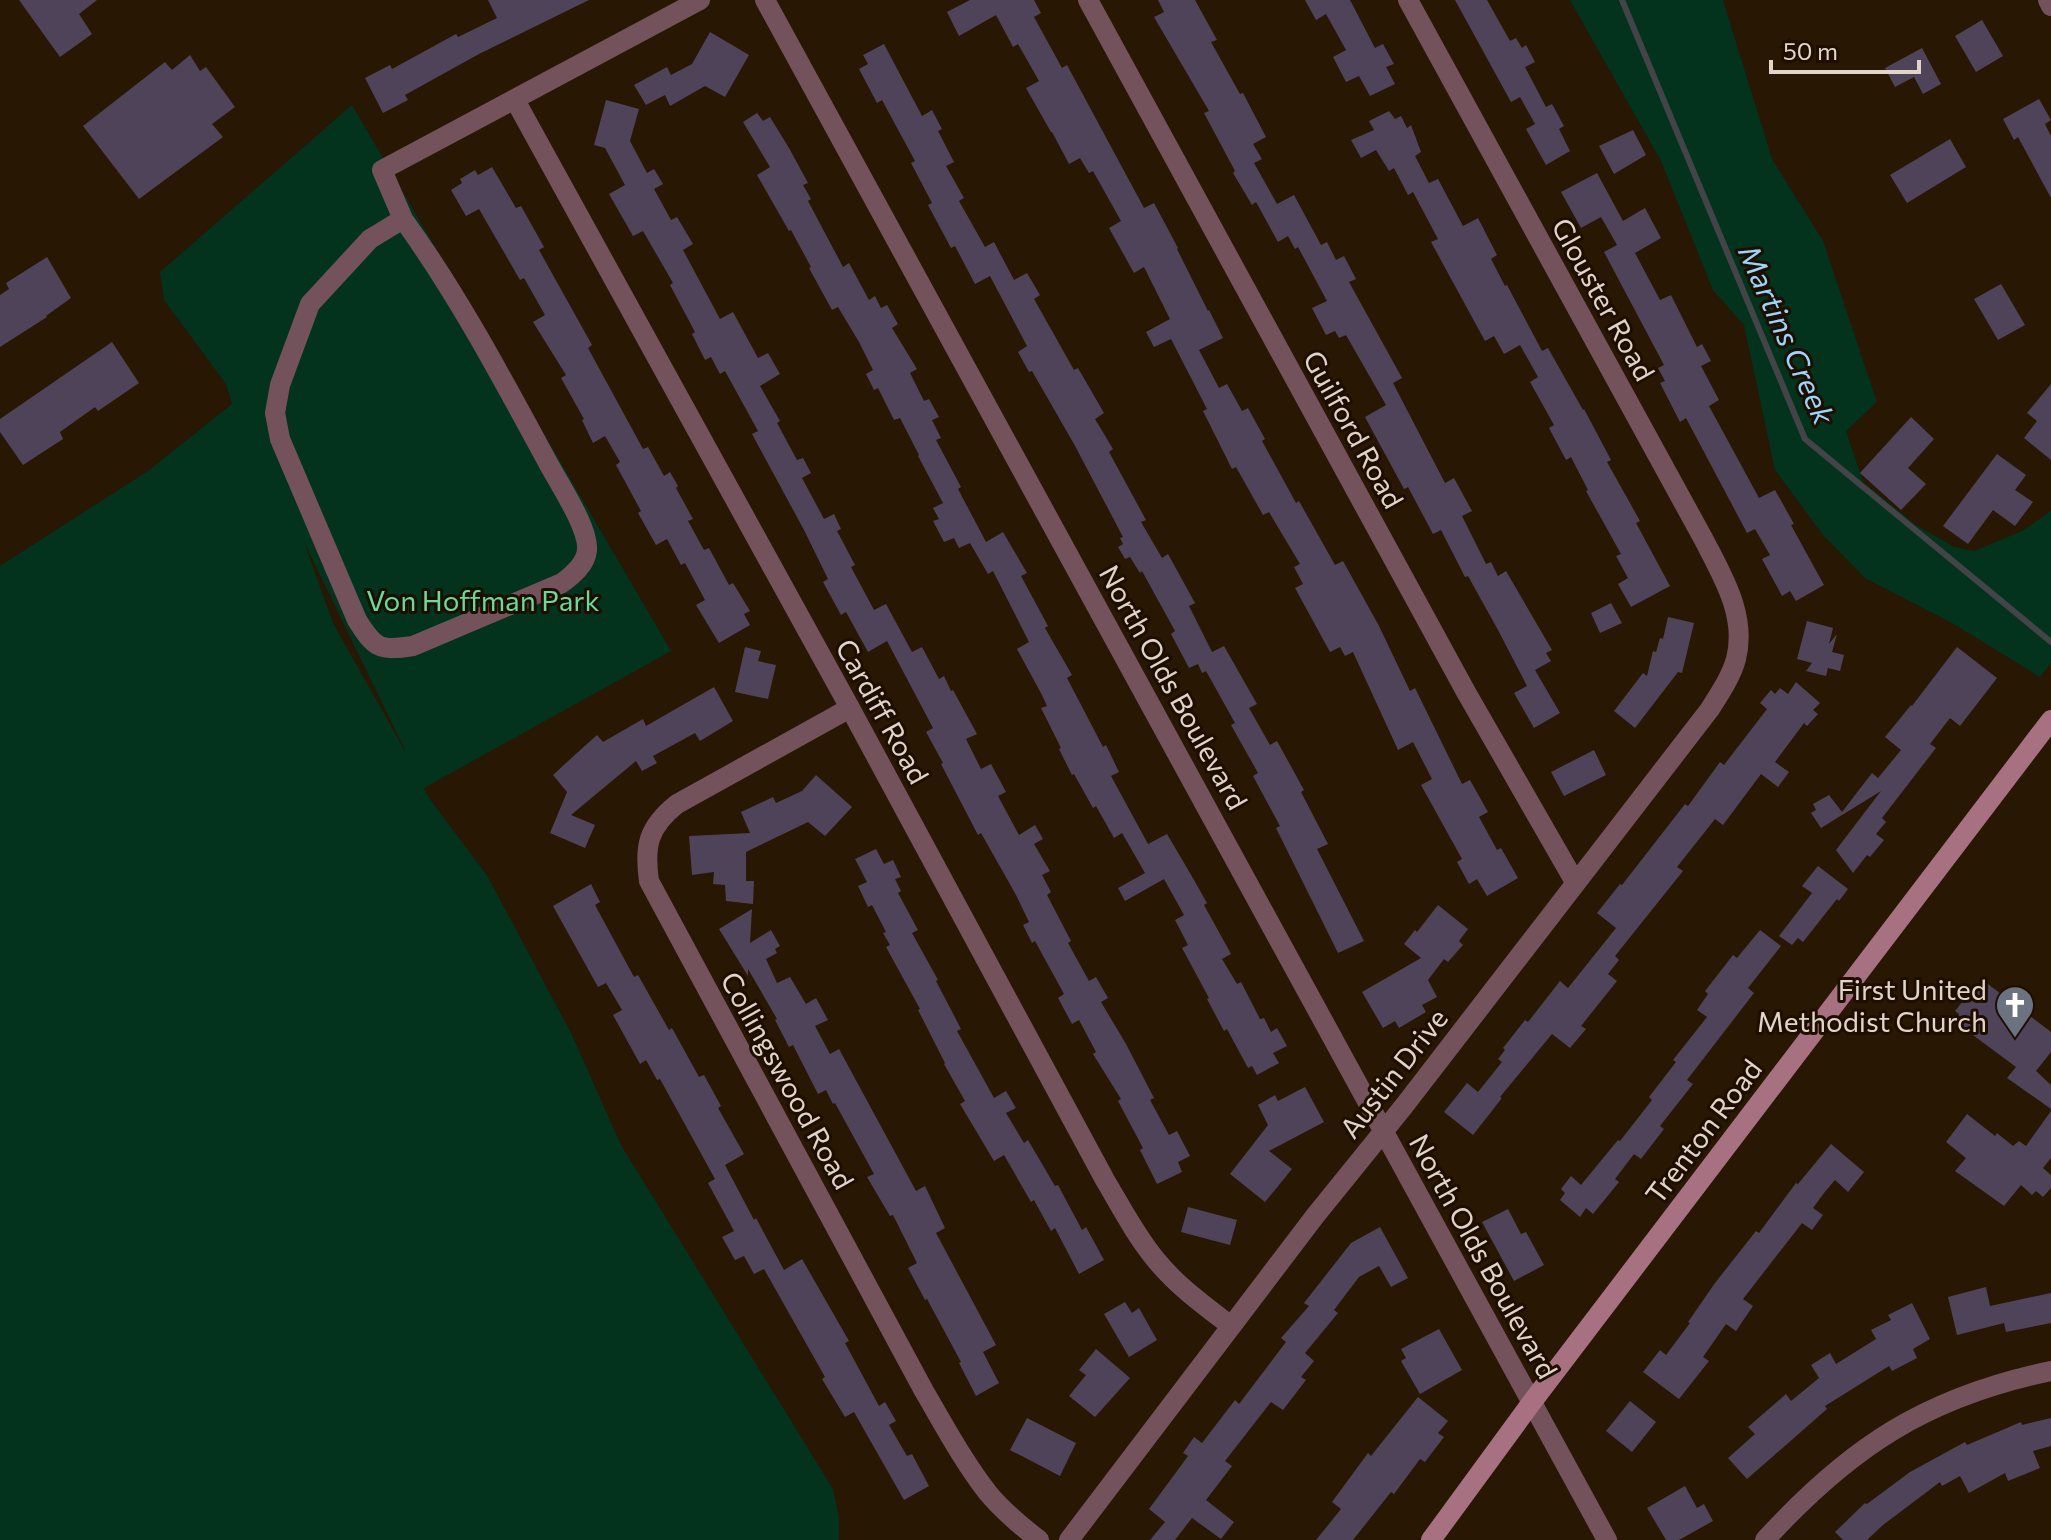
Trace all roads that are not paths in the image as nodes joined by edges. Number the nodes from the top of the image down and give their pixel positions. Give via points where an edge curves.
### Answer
1 (700, 0) edge
2 (765, 0) edge
3 (1088, 0) edge
4 (1408, 0) edge
5 (2048, 0) edge
6 (2051, 6) edge
7 (515, 100) junction
8 (403, 219) junction
9 (1739, 630) joint
10 (850, 708) junction
11 (2051, 720) edge
12 (1575, 882) junction
13 (1384, 1130) junction
14 (1231, 1326) junction
15 (2051, 1371) edge
16 (1532, 1402) junction
17 (1039, 1540) edge
18 (1069, 1540) edge
19 (1431, 1540) edge
20 (1607, 1540) edge
21 (1765, 1540) edge

1 - 7 street
2 - 13 street, North Olds Boulevard
3 - 12 street, Guilford Road
4 - 9 street, Glouster Road via 1704,540 1729,591
5 - 6 street
7 - 8 street via 382,170
7 - 10 street, Cardiff Road
8 - 8 street via 370,239 310,304 275,413 280,439 357,620 378,647 393,649 413,646 562,583 578,571 588,553 573,509 488,353
9 - 12 street, Austin Drive via 1736,659 1710,709
10 - 14 street, Cardiff Road via 1132,1227 1178,1284
10 - 17 street, Collingswood Road via 662,816 649,842 649,881 963,1458 989,1494
11 - 16 main road, Trenton Road
12 - 13 street, Austin Drive
13 - 14 street, Austin Drive
13 - 16 street, North Olds Boulevard
14 - 18 street, Austin Drive
15 - 21 street via 1975,1391 1908,1420 1820,1484
16 - 19 main road, Trenton Road
16 - 20 street, North Olds Boulevard

